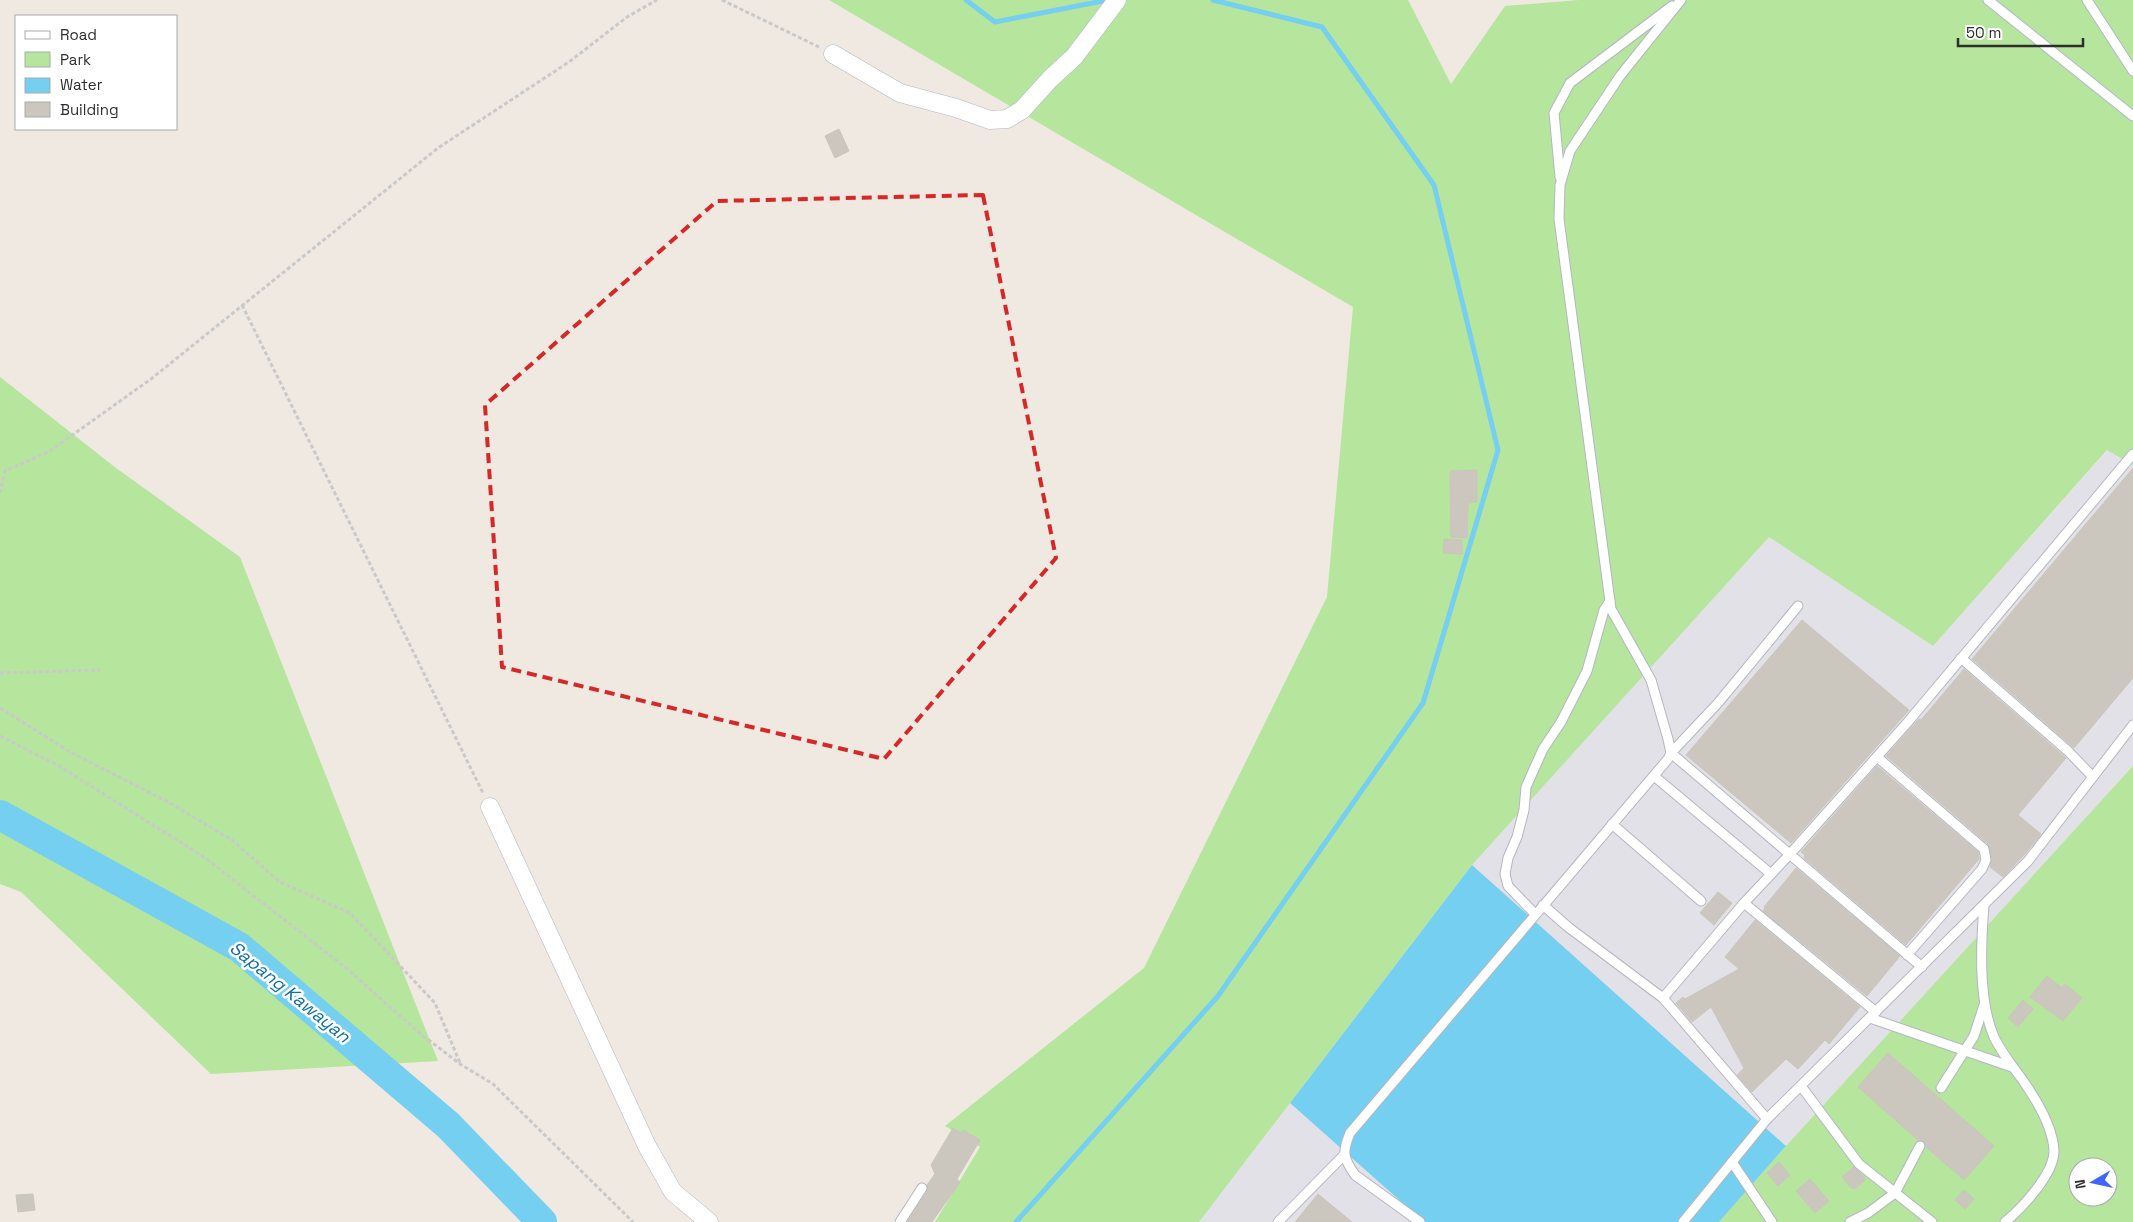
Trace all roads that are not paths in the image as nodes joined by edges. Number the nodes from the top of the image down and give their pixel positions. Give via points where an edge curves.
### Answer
1 (1117, 0) edge
2 (1681, 0) edge
3 (1988, 0) edge
4 (2087, 0) edge
5 (833, 54) road end
6 (2133, 71) edge
7 (2133, 116) edge
8 (1560, 185) junction
9 (2133, 454) edge
10 (1610, 600) junction
11 (1798, 606) dead end
12 (1961, 658) junction
13 (2133, 726) edge
14 (1671, 753) junction
15 (1877, 757) junction
16 (1654, 776) junction
17 (2093, 777) junction
18 (490, 807) road end
19 (1612, 824) junction
20 (1790, 854) junction
21 (1771, 874) junction
22 (1701, 901) dead end
23 (1744, 902) junction
24 (1543, 905) junction
25 (1984, 905) junction
26 (1535, 914) junction
27 (1907, 955) junction
28 (1922, 967) junction
29 (1663, 998) junction
30 (1985, 1002) junction
31 (1873, 1015) junction
32 (1965, 1051) junction
33 (2012, 1067) junction
34 (1801, 1086) junction
35 (1941, 1088) dead end
36 (1767, 1119) junction
37 (1920, 1146) dead end
38 (1344, 1155) junction
39 (1732, 1162) junction
40 (922, 1188) dead end
41 (1895, 1193) junction
42 (709, 1222) edge
43 (900, 1222) edge
44 (1278, 1222) edge
45 (1420, 1222) edge
46 (1683, 1222) edge
47 (1772, 1222) edge
48 (1850, 1222) edge
49 (1932, 1222) edge
50 (2005, 1222) edge

1 - 5 street via 1074,57 1022,110 1007,119 990,120 900,93
2 - 8 lane via 1620,76 1570,151
2 - 8 lane via 1570,83 1554,113
3 - 7 lane
4 - 6 lane
8 - 10 lane via 1559,219
9 - 12 lane
10 - 14 lane via 1611,609 1651,680
10 - 26 lane via 1604,610 1587,671 1543,749 1526,787 1524,810 1508,858 1505,874 1508,886
11 - 14 lane via 1718,703
12 - 15 lane
12 - 17 lane via 2068,751
13 - 17 lane
14 - 16 lane
14 - 20 lane
15 - 20 lane
15 - 27 lane via 1984,849 1986,860 1982,869
16 - 19 lane
16 - 21 lane
17 - 25 lane via 2028,861
18 - 42 street via 647,1146 673,1192
19 - 22 lane
19 - 24 lane
20 - 21 lane
20 - 27 lane
21 - 23 lane
23 - 29 lane
23 - 31 lane
24 - 26 lane
24 - 29 lane
25 - 28 lane
25 - 30 lane
26 - 38 lane via 1350,1133
27 - 28 lane
28 - 31 lane
29 - 36 lane
30 - 32 lane via 1974,1036
30 - 33 lane via 1994,1037
31 - 32 lane
31 - 34 lane
32 - 33 lane
32 - 35 lane
33 - 50 lane via 2046,1119 2054,1151 2051,1164 2038,1187
34 - 36 lane
34 - 41 lane via 1859,1164
36 - 39 lane
37 - 41 lane
38 - 44 lane
38 - 45 lane via 1355,1175
39 - 46 lane
39 - 47 lane
40 - 43 lane
41 - 48 lane
41 - 49 lane

